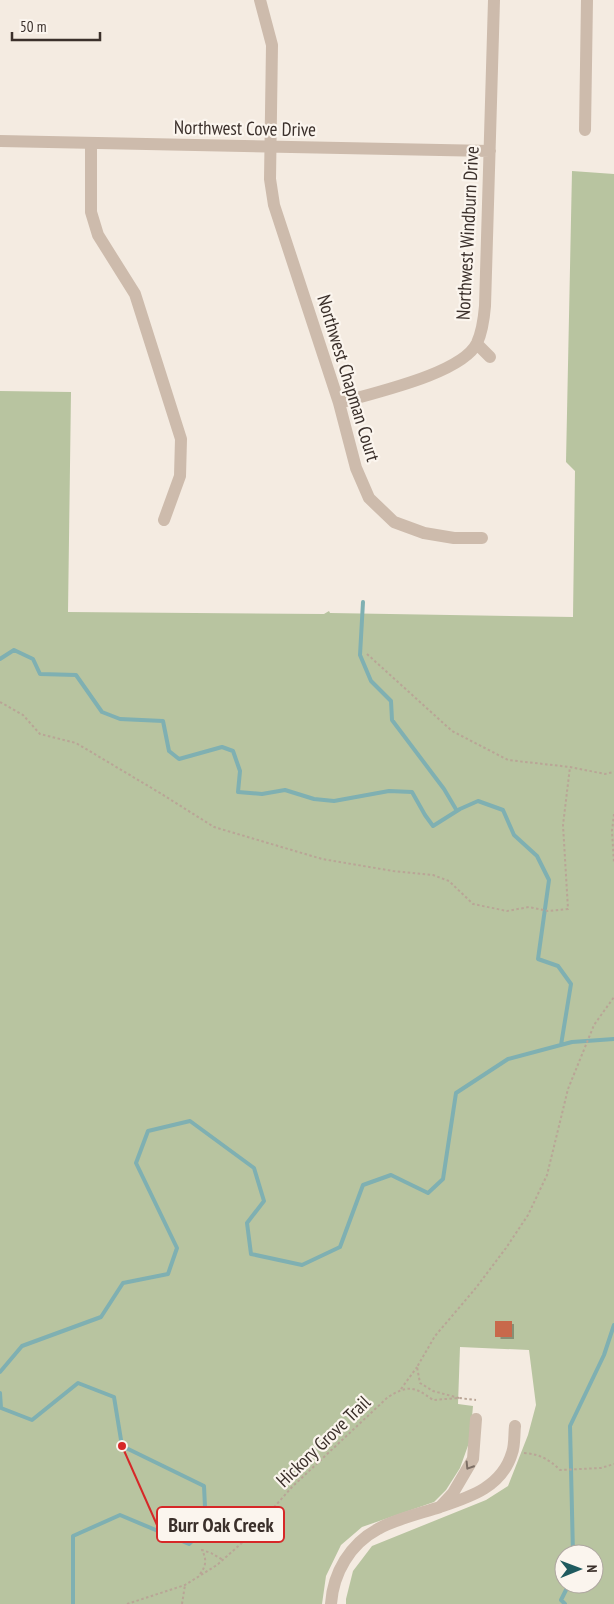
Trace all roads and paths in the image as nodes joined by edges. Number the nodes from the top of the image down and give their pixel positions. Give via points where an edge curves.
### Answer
1 (494, 0) edge
2 (587, 0) edge
3 (264, 1) edge
4 (585, 130) dead end
5 (0, 142) edge
6 (91, 143) junction
7 (270, 147) junction
8 (490, 151) junction
9 (477, 344) junction
10 (490, 357) dead end
11 (338, 403) junction
12 (164, 520) dead end
13 (482, 538) dead end
14 (367, 654) dead end
15 (0, 702) edge
16 (570, 767) junction
17 (614, 772) edge
18 (614, 814) edge
19 (614, 863) edge
20 (614, 997) edge
21 (417, 1368) junction
22 (401, 1389) junction
23 (459, 1398) junction
24 (476, 1400) dead end
25 (476, 1419) dead end
26 (515, 1426) dead end
27 (513, 1452) junction
28 (614, 1464) edge
29 (440, 1507) junction
30 (223, 1560) junction
31 (199, 1576) junction
32 (185, 1585) junction
33 (127, 1604) edge
34 (182, 1604) edge
35 (331, 1604) edge

1 - 8 street, Northwest Windburn Drive
2 - 4 street
3 - 7 street, Northwest Chapman Court via 272,45
5 - 6 street, Northwest Cove Drive
6 - 7 street, Northwest Cove Drive
6 - 12 street via 91,212 98,235 135,294 181,439 180,476
7 - 8 street, Northwest Cove Drive
7 - 11 street, Northwest Chapman Court via 274,205
8 - 9 street, Northwest Windburn Drive via 485,306
9 - 10 street
9 - 11 street, Northwest Windburn Drive via 464,359 438,373
11 - 13 street, Northwest Chapman Court via 356,468 369,498 394,522 424,533
14 - 16 path via 452,731 508,760
15 - 16 path via 24,714 40,734 76,743 214,827 322,859 433,875 449,880 473,904 506,910 529,907 548,911 568,909 564,826
16 - 17 path via 605,774
18 - 19 path
20 - 21 path, Hickory Grove Trail via 594,1025 568,1089 547,1175 528,1215 475,1289 435,1336
21 - 22 path, Hickory Grove Trail
21 - 23 path via 420,1383 433,1391
22 - 23 path via 414,1388 433,1400
22 - 30 path, Hickory Grove Trail via 388,1397 299,1481
23 - 24 path
25 -> 29 street via 473,1459 453,1493
26 - 27 street
27 - 28 path via 536,1454 560,1470
27 - 29 street via 501,1476 489,1486 470,1497
29 - 35 street via 379,1528 359,1541 344,1562 332,1589
30 - 31 path, Hickory Grove Trail
30 - 31 path via 202,1550 206,1557 205,1568
31 - 32 path, Hickory Grove Trail
32 - 33 path, Hickory Grove Trail
32 - 34 path

